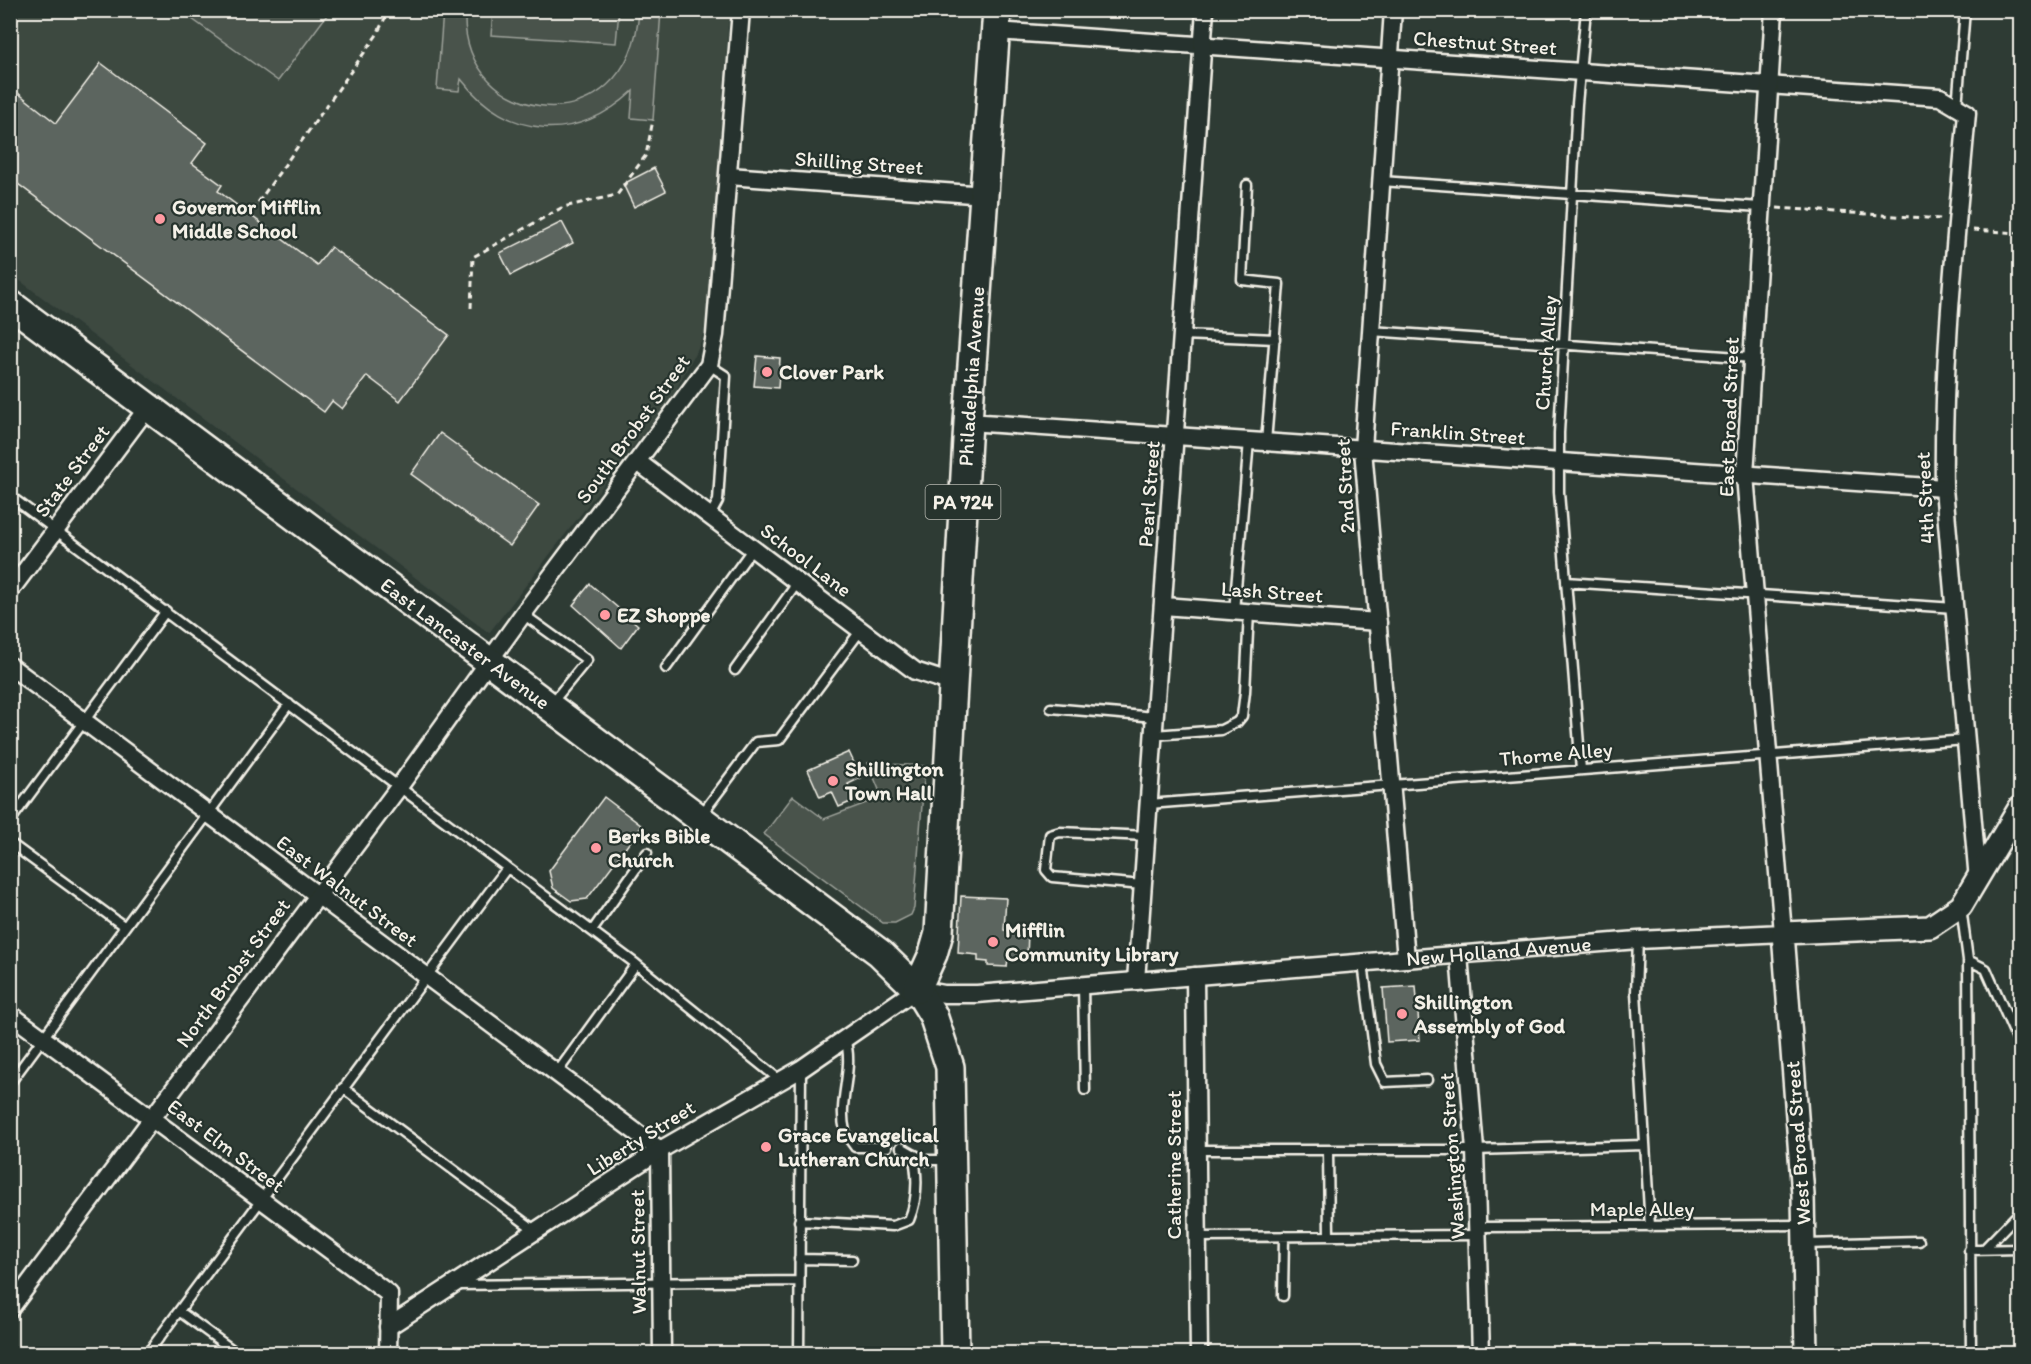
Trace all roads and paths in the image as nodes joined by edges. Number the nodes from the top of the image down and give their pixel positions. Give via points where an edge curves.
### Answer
1 (389, 10) edge
2 (741, 10) edge
3 (1205, 10) edge
4 (1393, 10) edge
5 (1586, 10) edge
6 (1774, 10) edge
7 (1965, 10) edge
8 (997, 21) edge
9 (1203, 46) junction
10 (1389, 59) junction
11 (1580, 72) junction
12 (1770, 84) junction
13 (1962, 110) junction
14 (653, 120) dead end
15 (729, 176) junction
16 (1380, 181) junction
17 (1247, 185) dead end
18 (985, 195) junction
19 (1573, 195) junction
20 (1761, 207) junction
21 (252, 211) dead end
22 (1957, 225) junction
23 (2020, 233) edge
24 (10, 304) edge
25 (471, 308) dead end
26 (1371, 331) junction
27 (1183, 334) junction
28 (1275, 339) junction
29 (1565, 345) junction
30 (1753, 358) junction
31 (709, 365) junction
32 (148, 407) junction
33 (968, 422) junction
34 (1176, 435) junction
35 (1249, 441) junction
36 (1266, 442) junction
37 (1363, 449) junction
38 (638, 462) junction
39 (1559, 463) junction
40 (1745, 475) junction
41 (1944, 488) junction
42 (10, 496) edge
43 (710, 516) junction
44 (56, 530) junction
45 (753, 548) junction
46 (798, 582) junction
47 (1566, 582) junction
48 (10, 591) edge
49 (1756, 594) junction
50 (1163, 606) junction
51 (1955, 608) junction
52 (166, 612) junction
53 (1241, 612) junction
54 (523, 614) junction
55 (1378, 622) junction
56 (861, 630) junction
57 (490, 662) junction
58 (10, 666) edge
59 (666, 668) dead end
60 (735, 670) dead end
61 (952, 683) junction
62 (289, 704) junction
63 (548, 707) junction
64 (1051, 708) dead end
65 (1155, 717) junction
66 (83, 720) junction
67 (1154, 735) junction
68 (1966, 740) junction
69 (1769, 755) junction
70 (1581, 770) junction
71 (1392, 786) junction
72 (399, 787) junction
73 (1149, 804) junction
74 (2020, 807) edge
75 (208, 816) junction
76 (699, 818) junction
77 (10, 821) edge
78 (1146, 836) junction
79 (10, 843) edge
80 (647, 853) dead end
81 (507, 868) junction
82 (1978, 880) junction
83 (1143, 885) junction
84 (318, 897) junction
85 (1960, 906) junction
86 (125, 927) junction
87 (592, 931) junction
88 (1783, 933) junction
89 (1638, 940) junction
90 (1459, 955) junction
91 (1406, 959) junction
92 (1968, 960) junction
93 (1363, 963) junction
94 (636, 964) junction
95 (1195, 976) junction
96 (425, 978) junction
97 (1136, 981) junction
98 (1083, 985) junction
99 (917, 989) junction
100 (10, 1014) edge
101 (44, 1038) junction
102 (845, 1040) junction
103 (2020, 1046) edge
104 (801, 1069) junction
105 (555, 1074) junction
106 (1427, 1080) dead end
107 (781, 1082) junction
108 (10, 1083) edge
109 (343, 1088) junction
110 (1085, 1090) dead end
111 (153, 1119) junction
112 (1644, 1145) junction
113 (887, 1147) dead end
114 (900, 1147) dead end
115 (660, 1150) junction
116 (1197, 1150) junction
117 (1328, 1150) junction
118 (1476, 1150) junction
119 (913, 1154) junction
120 (953, 1160) junction
121 (261, 1199) junction
122 (2020, 1212) edge
123 (799, 1221) junction
124 (1650, 1227) junction
125 (536, 1231) junction
126 (1480, 1231) junction
127 (1804, 1235) junction
128 (1284, 1236) junction
129 (1329, 1236) junction
130 (1197, 1237) junction
131 (1919, 1241) dead end
132 (2020, 1249) edge
133 (1969, 1250) junction
134 (1984, 1250) junction
135 (799, 1260) junction
136 (852, 1260) dead end
137 (798, 1281) junction
138 (661, 1282) junction
139 (452, 1285) junction
140 (1283, 1296) dead end
141 (10, 1309) edge
142 (179, 1311) junction
143 (388, 1327) junction
144 (147, 1353) edge
145 (238, 1353) edge
146 (388, 1353) edge
147 (662, 1353) edge
148 (799, 1353) edge
149 (955, 1353) edge
150 (1198, 1353) edge
151 (1481, 1353) edge
152 (1806, 1353) edge
153 (1971, 1353) edge

1 - 21 path via 376,36
2 - 15 street, South Brobst Street
3 - 9 street, Pearl Street
4 - 10 street, 2nd Street
5 - 11 lane, Church Alley
6 - 12 street, East Broad Street
7 - 13 lane
8 - 9 street, Chestnut Street
8 - 18 main road, Philadelphia Avenue / PA 724
9 - 10 street, Chestnut Street
9 - 27 street, Pearl Street
10 - 11 street, Chestnut Street
10 - 16 street, 2nd Street
11 - 12 street, Chestnut Street
11 - 19 lane, Church Alley
12 - 13 street, Chestnut Street via 1940,97
12 - 20 street, East Broad Street
13 - 22 street, 4th Street
14 - 25 path via 646,155 617,195 563,207 473,257
15 - 18 street, Shilling Street
15 - 31 street, South Brobst Street
16 - 19 lane
16 - 26 street, 2nd Street
17 - 28 lane via 1242,280 1279,284
18 - 33 main road, Philadelphia Avenue / PA 724
19 - 20 lane
19 - 29 lane, Church Alley
20 - 22 path
20 - 30 street, East Broad Street
22 - 23 path
22 - 41 street, 4th Street
24 - 32 main road, East Lancaster Avenue
26 - 29 lane
26 - 37 street, 2nd Street
27 - 28 lane
27 - 34 street, Pearl Street
28 - 36 lane
29 - 30 lane
29 - 39 lane, Church Alley
30 - 40 street, East Broad Street
31 - 38 street, South Brobst Street
31 - 43 lane via 726,376 718,501
32 - 44 street, State Street
32 - 57 main road, East Lancaster Avenue
33 - 34 street, Franklin Street
33 - 61 main road, Philadelphia Avenue / PA 724
34 - 35 street, Franklin Street
34 - 50 street, Pearl Street
35 - 36 street, Franklin Street
35 - 53 lane
36 - 37 street, Franklin Street
37 - 39 street, Franklin Street
37 - 55 street, 2nd Street
38 - 43 street, School Lane
38 - 54 street, South Brobst Street
39 - 40 street, Franklin Street
39 - 47 lane, Church Alley
40 - 41 street, Franklin Street
40 - 49 street, East Broad Street
41 - 51 street, 4th Street
42 - 44 lane
43 - 45 street, School Lane
44 - 48 street, State Street
44 - 52 lane
45 - 46 street, School Lane
45 - 59 lane
46 - 56 street, School Lane
46 - 60 lane
47 - 49 lane
47 - 70 lane, Church Alley
49 - 51 lane
49 - 69 street, East Broad Street
50 - 53 street, Lash Street
50 - 65 street, Pearl Street
51 - 68 street, 4th Street
52 - 62 lane
52 - 66 lane
53 - 55 street, Lash Street
53 - 67 lane via 1242,716 1221,730
54 - 57 street, South Brobst Street
54 - 63 lane via 587,660
55 - 71 street, 2nd Street
56 - 61 street, School Lane via 915,671
56 - 76 lane via 779,740 756,742
57 - 63 main road, East Lancaster Avenue
57 - 72 street, North Brobst Street
58 - 66 street, East Walnut Street
61 - 99 main road, Philadelphia Avenue / PA 724 via 939,933
62 - 72 lane
62 - 75 lane
63 - 76 main road, East Lancaster Avenue
64 - 65 lane
65 - 67 street, Pearl Street
66 - 75 street, East Walnut Street
66 - 77 lane
67 - 73 street, Pearl Street
68 - 69 lane, Thorne Alley
68 - 82 street, 4th Street
69 - 70 lane, Thorne Alley
69 - 88 street, East Broad Street
70 - 71 lane, Thorne Alley
71 - 73 lane, Thorne Alley
71 - 91 street, 2nd Street
72 - 81 lane
72 - 84 street, North Brobst Street
73 - 78 street, Pearl Street
74 - 82 street, New Holland Avenue
75 - 84 street, East Walnut Street
75 - 86 lane
76 - 99 main road, East Lancaster Avenue via 880,953
78 - 83 street, Pearl Street
78 - 83 lane via 1060,832 1050,834 1047,840 1046,870 1052,877
79 - 86 lane
80 - 87 lane
81 - 87 lane
81 - 96 lane
82 - 85 street, New Holland Avenue
83 - 97 street, Pearl Street
84 - 96 street, East Walnut Street
84 - 111 street, North Brobst Street
85 - 88 street, New Holland Avenue via 1930,927
85 - 92 lane
86 - 101 lane
87 - 94 lane
88 - 89 street, New Holland Avenue
88 - 127 street, West Broad Street
89 - 90 street, New Holland Avenue
89 - 112 lane via 1636,992
90 - 91 street, New Holland Avenue
90 - 118 street, Washington Street
91 - 93 street, New Holland Avenue
92 - 103 lane via 1986,969
92 - 133 lane
93 - 95 street, New Holland Avenue
93 - 106 lane via 1381,1077 1385,1082
94 - 105 lane
94 - 107 lane
95 - 97 street, New Holland Avenue
95 - 116 street, Catherine Street
96 - 105 street, East Walnut Street
96 - 109 lane
97 - 98 street, New Holland Avenue
98 - 99 street, New Holland Avenue via 977,994
98 - 110 lane
99 - 102 street, Liberty Street
99 - 120 main road, East Lancaster Avenue via 936,1023 950,1068
100 - 101 street, East Elm Street
101 - 108 lane
101 - 111 street, East Elm Street
102 - 104 street, Liberty Street
102 - 113 lane via 850,1054 844,1091 845,1131 855,1147
104 - 107 street, Liberty Street
104 - 123 lane
105 - 115 street, East Walnut Street
107 - 115 street, Liberty Street
109 - 121 lane
109 - 125 lane
111 - 121 street, East Elm Street
111 - 141 street, North Brobst Street
112 - 118 lane
112 - 124 lane
114 - 119 lane
115 - 125 street, Liberty Street
115 - 138 street, Walnut Street
116 - 117 lane
116 - 130 street, Catherine Street
117 - 118 lane
117 - 129 lane
118 - 126 street, Washington Street
119 - 120 lane via 924,1160
119 - 123 lane via 915,1206 909,1220 893,1226
120 - 149 main road, East Lancaster Avenue
121 - 142 lane
121 - 143 street, East Elm Street via 389,1294
122 - 134 lane
123 - 135 lane
124 - 126 lane, Maple Alley
124 - 127 lane, Maple Alley
125 - 139 street, Liberty Street
126 - 129 lane, Maple Alley
126 - 151 street, Washington Street
127 - 131 lane, Maple Alley
127 - 152 street, West Broad Street
128 - 129 lane, Maple Alley
128 - 130 lane, Maple Alley
128 - 140 lane
130 - 150 street, Catherine Street
132 - 134 lane
133 - 134 lane
133 - 153 lane
135 - 136 lane
135 - 137 lane
137 - 138 lane
137 - 148 lane
138 - 139 lane
138 - 147 street, Walnut Street
139 - 143 street, Liberty Street
142 - 144 lane
142 - 145 lane
143 - 146 street

